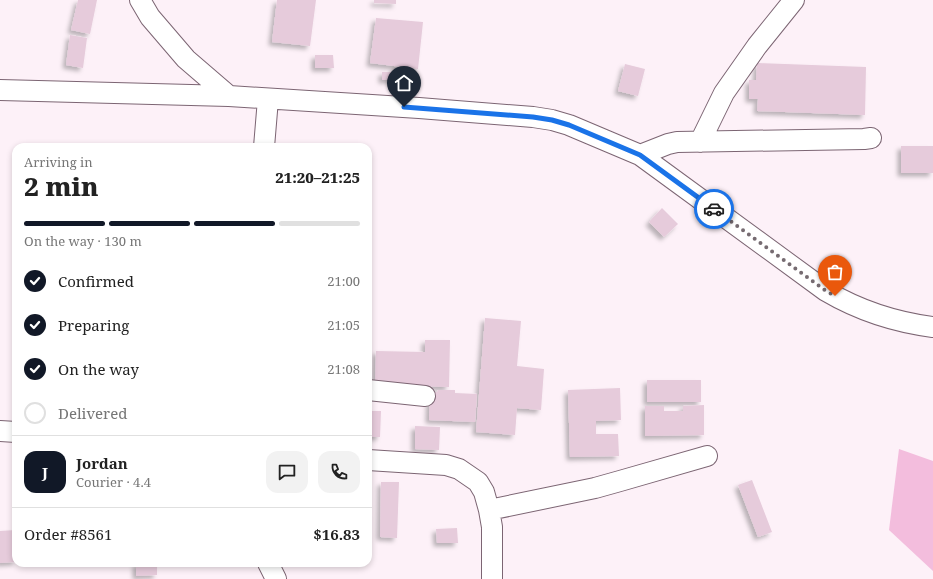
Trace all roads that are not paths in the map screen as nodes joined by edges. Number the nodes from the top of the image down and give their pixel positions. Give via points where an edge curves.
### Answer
1 (140, 0) edge
2 (794, 0) edge
3 (0, 90) edge
4 (229, 96) junction
5 (268, 99) junction
6 (871, 138) dead end
7 (700, 142) junction
8 (264, 143) edge
9 (640, 155) junction
10 (933, 327) edge
11 (372, 390) edge
12 (425, 396) dead end
13 (0, 431) edge
14 (12, 432) edge
15 (707, 456) dead end
16 (372, 460) edge
17 (489, 510) junction
18 (270, 567) edge
19 (276, 579) edge
20 (492, 579) edge

1 - 4 street via 150,17 186,59
2 - 7 street via 756,46 724,92
3 - 4 street
4 - 5 street
5 - 8 street
5 - 9 street via 533,117 569,125
6 - 7 street
7 - 9 street via 677,142
9 - 10 street via 844,302 872,313
11 - 12 street
13 - 14 street
15 - 17 street via 595,488
16 - 17 street via 446,465 459,469 478,482
17 - 20 street via 492,527
18 - 19 street

